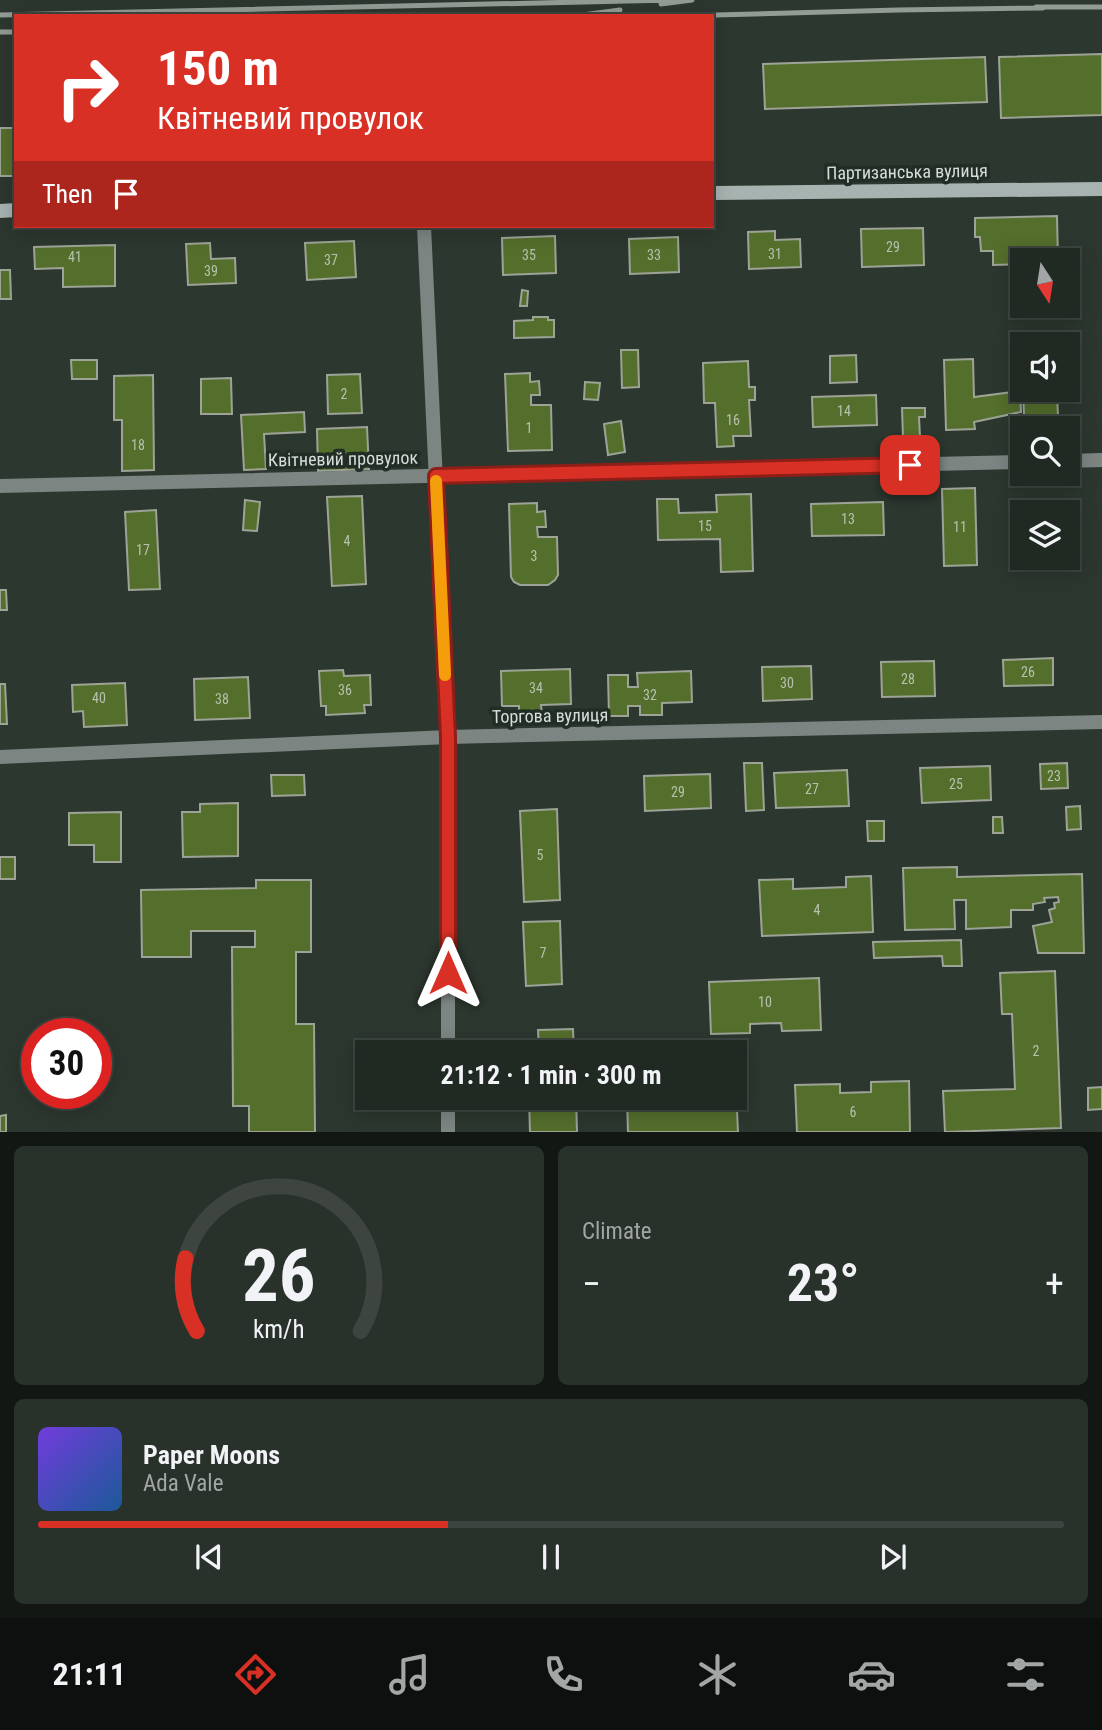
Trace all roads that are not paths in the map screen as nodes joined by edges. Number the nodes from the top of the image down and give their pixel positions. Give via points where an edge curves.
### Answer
1 (1102, 189) edge
2 (714, 193) edge
3 (424, 228) edge
4 (1102, 460) edge
5 (1080, 461) edge
6 (1010, 462) edge
7 (436, 476) junction
8 (0, 486) edge
9 (1102, 722) edge
10 (448, 737) junction
11 (0, 757) edge
12 (448, 1040) edge
13 (448, 1110) edge
14 (448, 1132) edge

1 - 2 street, Партизанська вулиця
3 - 7 street
4 - 5 street
6 - 7 street, Квітневий провулок
7 - 8 street, Квітневий провулок
7 - 10 street
9 - 10 street, Торгова вулиця
10 - 11 street, Торгова вулиця
10 - 12 street
13 - 14 street

